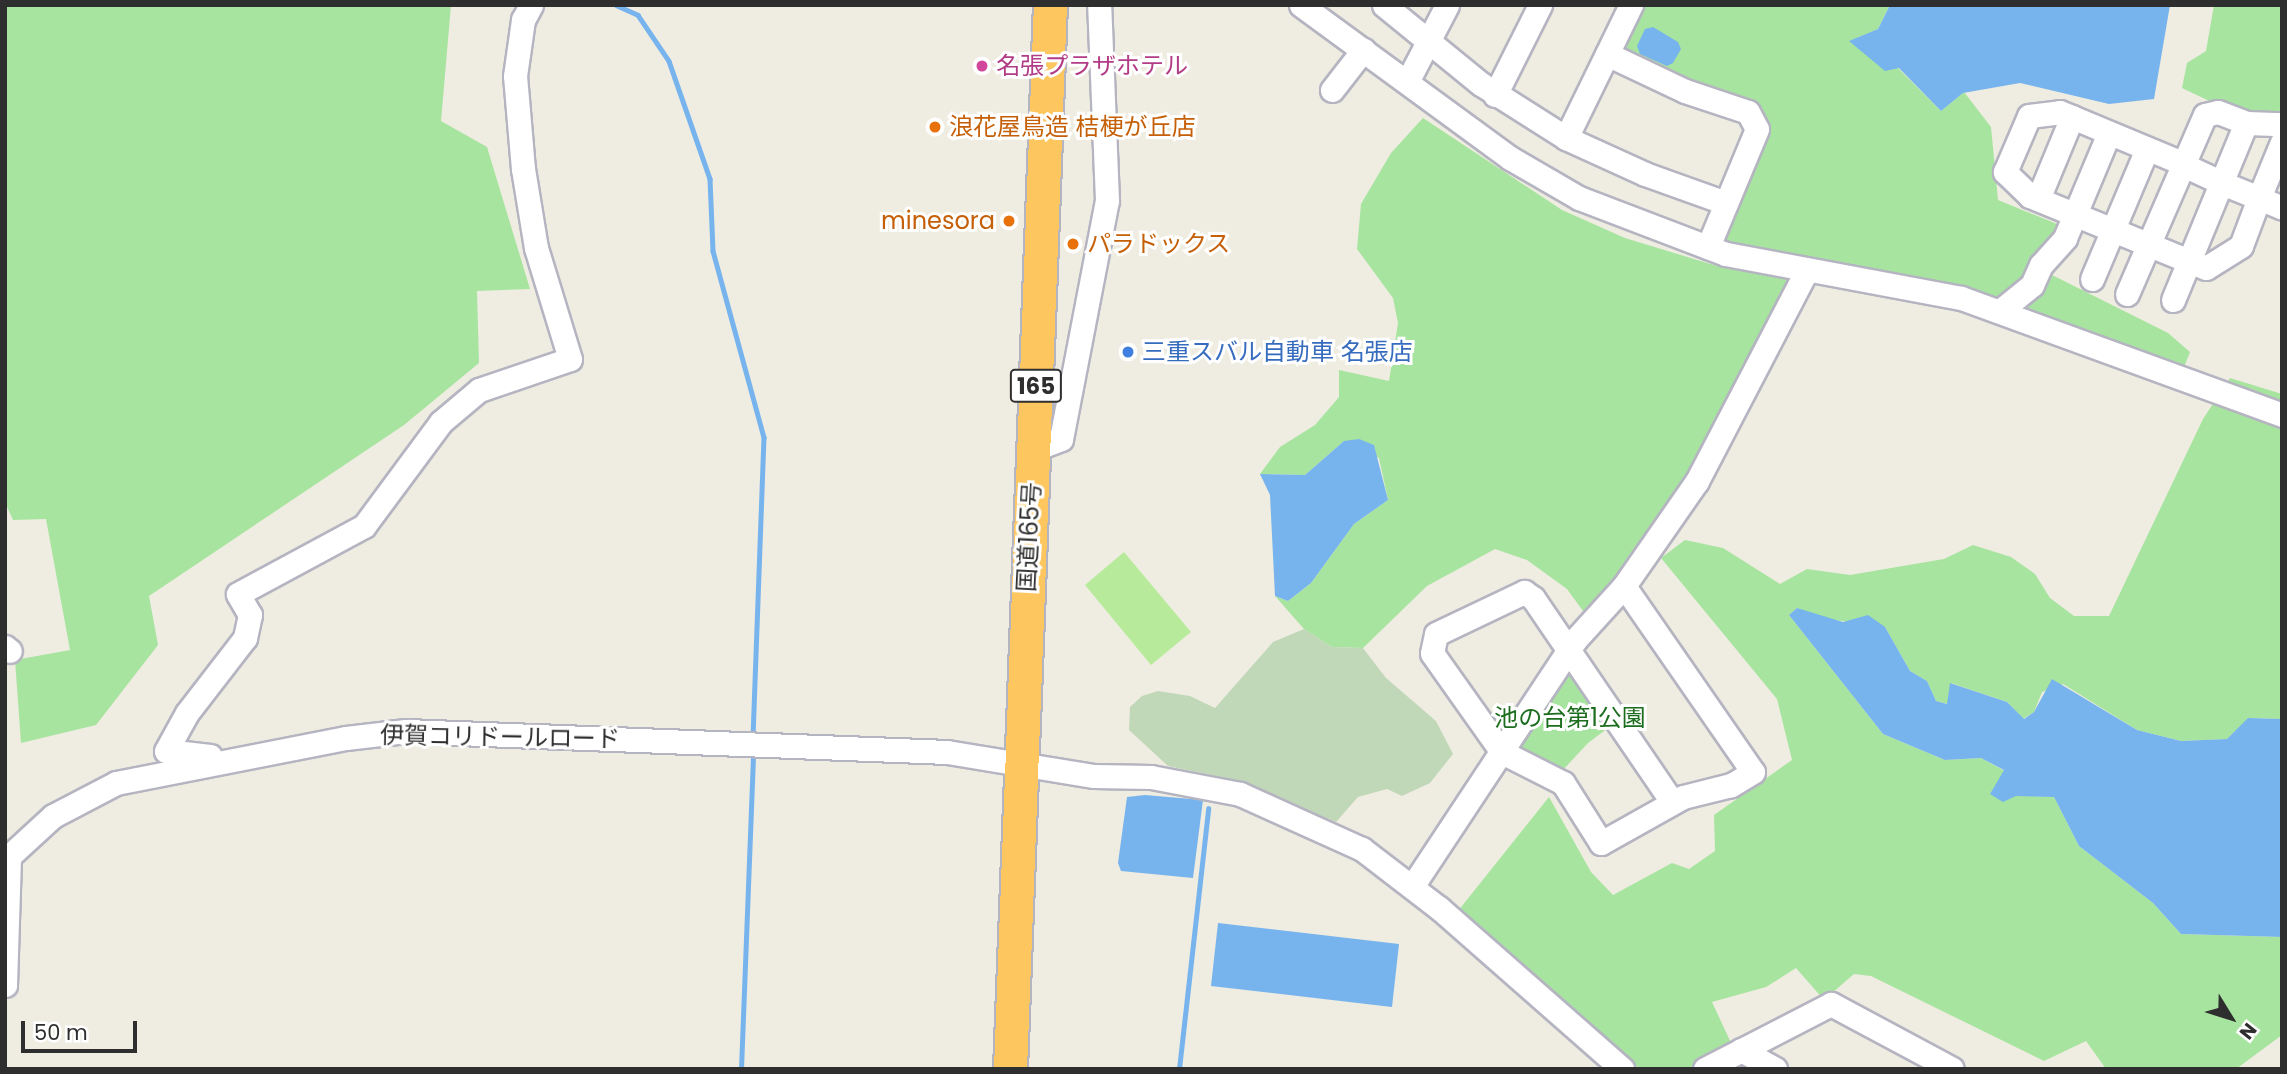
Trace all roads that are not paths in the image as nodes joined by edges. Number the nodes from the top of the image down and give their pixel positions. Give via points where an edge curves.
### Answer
1 (531, 5) edge
2 (1051, 5) edge
3 (1099, 5) edge
4 (1301, 5) edge
5 (1384, 5) edge
6 (1447, 5) edge
7 (1540, 5) edge
8 (1631, 5) edge
9 (1429, 41) junction
10 (1363, 50) junction
11 (1607, 54) junction
12 (1407, 82) junction
13 (1332, 89) dead end
14 (1496, 95) junction
15 (2072, 117) junction
16 (2246, 123) junction
17 (2282, 124) edge
18 (2109, 133) junction
19 (1566, 138) junction
20 (2282, 142) edge
21 (2147, 149) junction
22 (2182, 163) junction
23 (2222, 183) junction
24 (2259, 198) junction
25 (2038, 199) junction
26 (1726, 202) junction
27 (2282, 208) edge
28 (2075, 214) junction
29 (2112, 230) junction
30 (2148, 246) junction
31 (1708, 247) junction
32 (2188, 262) junction
33 (1807, 270) junction
34 (2092, 279) dead end
35 (2127, 293) dead end
36 (2173, 300) dead end
37 (2000, 311) junction
38 (2282, 415) edge
39 (1035, 449) junction
40 (1624, 586) junction
41 (1569, 650) junction
42 (1502, 752) junction
43 (234, 759) junction
44 (1024, 767) junction
45 (1672, 802) junction
46 (7, 858) edge
47 (1413, 885) junction
48 (5, 985) edge
49 (1741, 1050) junction
50 (1010, 1069) edge
51 (1622, 1069) edge
52 (1705, 1069) edge
53 (1775, 1069) edge
54 (1952, 1069) edge

1 - 43 street via 523,20 515,76 523,169 536,248 570,359 479,390 441,422 364,526 237,594 250,615 245,638 187,713 166,751
2 - 39 highway, 国道165号 / 165
3 - 39 street via 1107,200 1061,439
4 - 10 street
5 - 9 street
6 - 9 street
7 - 14 street
8 - 11 street
9 - 12 street
9 - 14 street
10 - 12 street
10 - 13 street
11 - 19 street
11 - 26 street via 1685,91 1748,112 1757,129
12 - 31 street via 1542,179 1579,198
14 - 19 street
15 - 18 street
15 - 25 street
15 - 25 street via 2060,112 2029,116 2005,172
16 - 17 street
16 - 22 street via 2218,111 2205,115
16 - 23 street
18 - 21 street
18 - 28 street
19 - 26 street via 1645,174
20 - 24 street
21 - 22 street
21 - 29 street
22 - 23 street
22 - 30 street
23 - 24 street
23 - 32 street
24 - 27 street
24 - 32 street via 2241,246 2206,268
25 - 28 street
26 - 31 street
28 - 29 street
28 - 37 street via 2065,238 2041,265 2032,285
29 - 30 street
29 - 34 street
30 - 32 street
30 - 35 street
31 - 33 street
32 - 36 street
33 - 37 street via 1961,298
33 - 40 street via 1697,481
37 - 38 street
39 - 44 highway, 国道165号 / 165 via 1026,598
40 - 41 street
40 - 45 street via 1753,772 1731,785
41 - 42 street
41 - 42 street via 1524,592 1436,634 1432,653
41 - 45 street
42 - 45 street via 1563,783 1601,843
42 - 47 street
43 - 44 street, 伊賀コリドールロード via 406,732 947,752
43 - 46 street, 伊賀コリドールロード via 141,776 94,791 53,816
44 - 47 street, 伊賀コリドールロード via 1151,777 1240,794 1327,830
44 - 50 highway, 国道165号 / 165
46 - 48 street
47 - 51 street, 伊賀コリドールロード
49 - 52 street
49 - 53 street
49 - 54 street via 1830,1004

